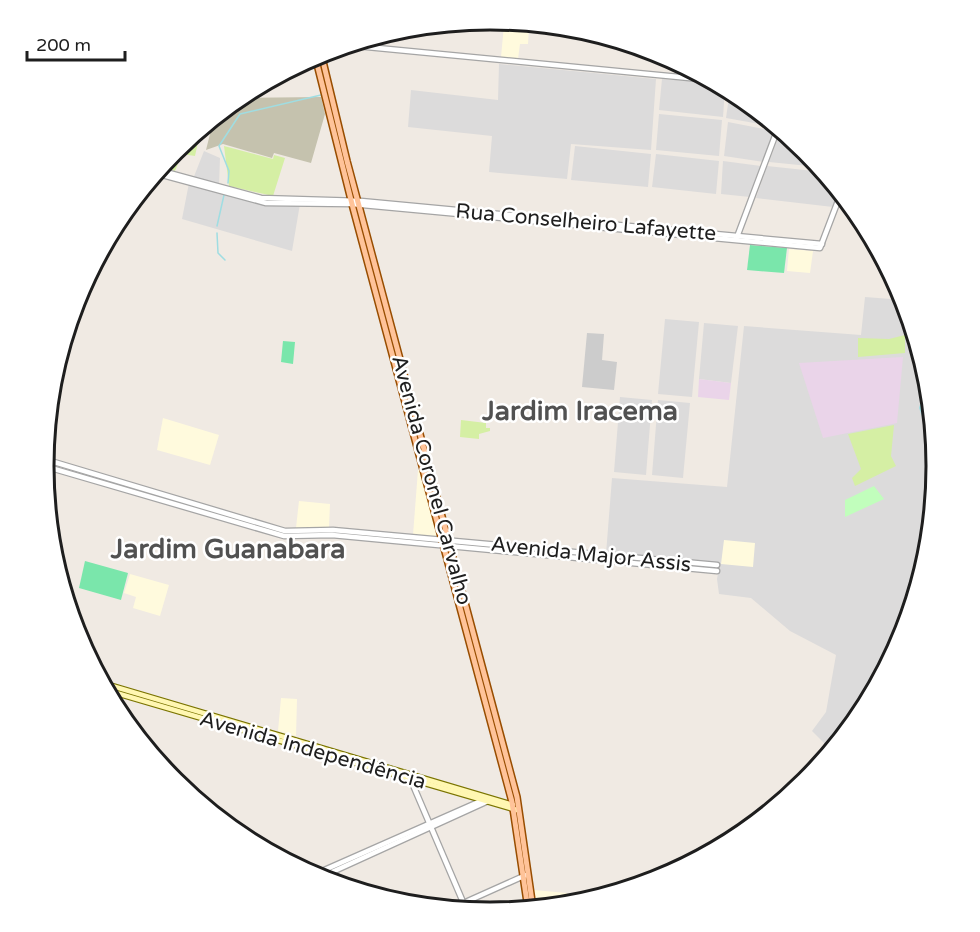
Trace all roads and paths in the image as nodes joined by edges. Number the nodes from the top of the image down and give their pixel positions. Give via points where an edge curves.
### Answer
1 (368, 48) edge
2 (323, 63) edge
3 (319, 65) edge
4 (689, 78) edge
5 (326, 83) junction
6 (775, 136) edge
7 (168, 173) edge
8 (165, 176) edge
9 (214, 188) junction
10 (355, 202) junction
11 (837, 203) edge
12 (737, 238) junction
13 (54, 462) edge
14 (54, 469) edge
15 (160, 496) junction
16 (447, 542) junction
17 (717, 568) dead end
18 (113, 686) edge
19 (118, 693) edge
20 (409, 773) junction
21 (411, 779) junction
22 (487, 800) junction
23 (516, 808) junction
24 (431, 826) junction
25 (325, 870) edge
26 (332, 872) edge
27 (526, 875) junction
28 (527, 900) edge
29 (531, 900) edge
30 (466, 901) edge
31 (464, 902) edge

1 - 4 street
2 - 5 main road, Avenida Coronel Carvalho
3 - 5 main road, Avenida Coronel Carvalho
5 - 10 main road, Avenida Coronel Carvalho
6 - 12 street
7 - 9 street
8 - 9 street
9 - 10 street, Rua Conselheiro Lafayette via 266,203
10 - 12 street, Rua Conselheiro Lafayette
10 - 16 main road, Avenida Coronel Carvalho
11 - 12 street, Rua Conselheiro Lafayette via 821,246
13 - 15 street, Avenida Major Assis
14 - 15 street, Avenida Major Assis
15 - 16 street, Avenida Major Assis via 285,531 333,530
16 - 17 street, Avenida Major Assis
16 - 23 main road, Avenida Coronel Carvalho
18 - 20 main road, Avenida Independência
19 - 21 main road, Avenida Independência
20 - 21 street
20 - 22 main road, Avenida Independência
21 - 22 main road, Avenida Independência
21 - 24 street
22 - 23 main road, Avenida Independência
22 - 24 street
23 - 27 main road, Avenida Coronel Carvalho
24 - 25 street
24 - 26 street
24 - 31 street
27 - 28 main road, Avenida Coronel Carvalho
27 - 29 main road, Avenida Coronel Carvalho
27 - 30 street

